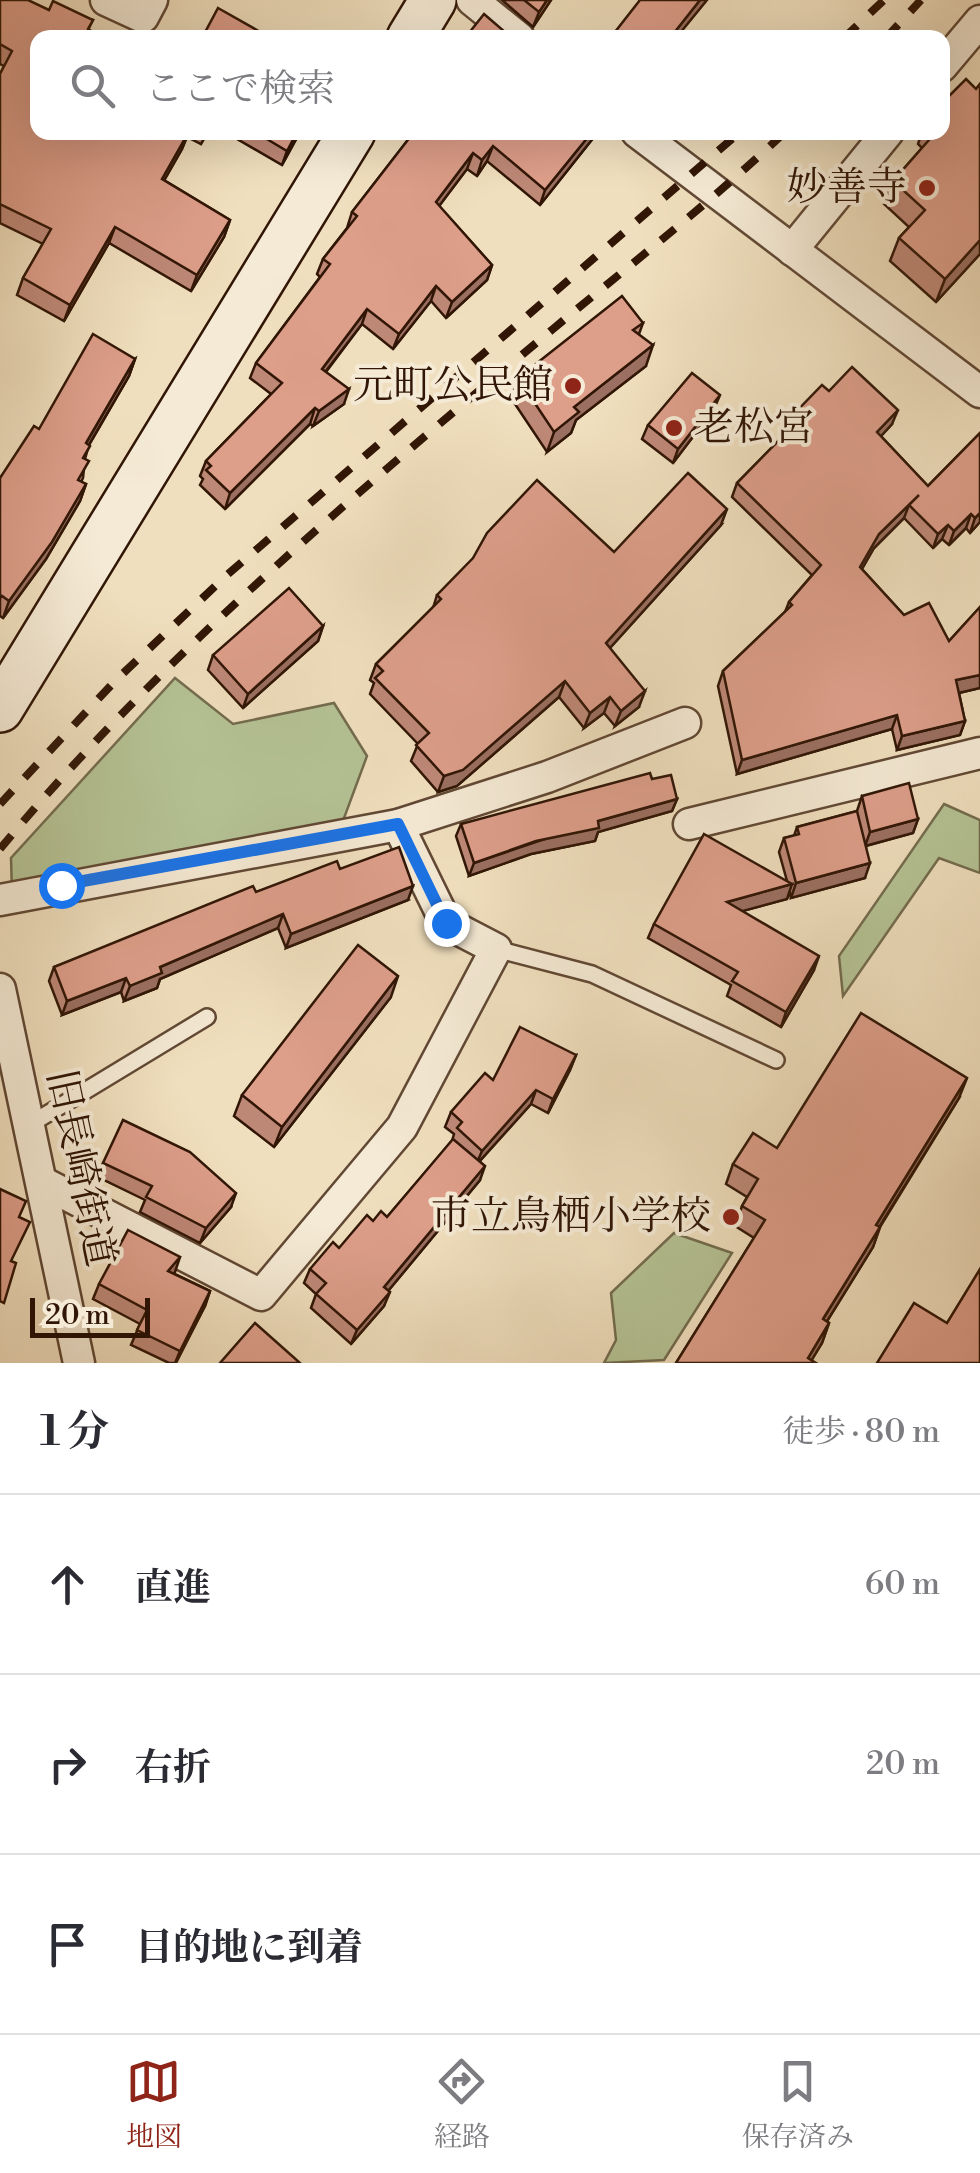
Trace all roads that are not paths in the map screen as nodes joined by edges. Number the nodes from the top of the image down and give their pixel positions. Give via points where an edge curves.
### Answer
1 (106, 0) edge
2 (152, 0) edge
3 (433, 0) edge
4 (472, 0) edge
5 (980, 21) edge
6 (415, 30) edge
7 (509, 30) edge
8 (950, 57) edge
9 (347, 140) edge
10 (648, 140) edge
11 (881, 140) edge
12 (792, 250) junction
13 (980, 392) edge
14 (0, 709) edge
15 (685, 723) dead end
16 (980, 753) edge
17 (398, 824) junction
18 (689, 824) dead end
19 (0, 900) edge
20 (496, 949) junction
21 (0, 990) edge
22 (206, 1016) dead end
23 (776, 1060) dead end
24 (29, 1125) junction
25 (42, 1182) junction
26 (79, 1363) edge

1 - 2 street via 144,17
3 - 6 street
4 - 7 street
5 - 8 street
9 - 14 street
10 - 12 street
11 - 12 street
12 - 13 street
15 - 17 street via 548,777
16 - 18 street
17 - 19 street
17 - 20 street via 446,923
20 - 23 lane via 592,974
20 - 25 street via 402,1128 262,1295
21 - 24 street, 旧長崎街道
22 - 24 lane
24 - 25 street, 旧長崎街道
25 - 26 street, 旧長崎街道

